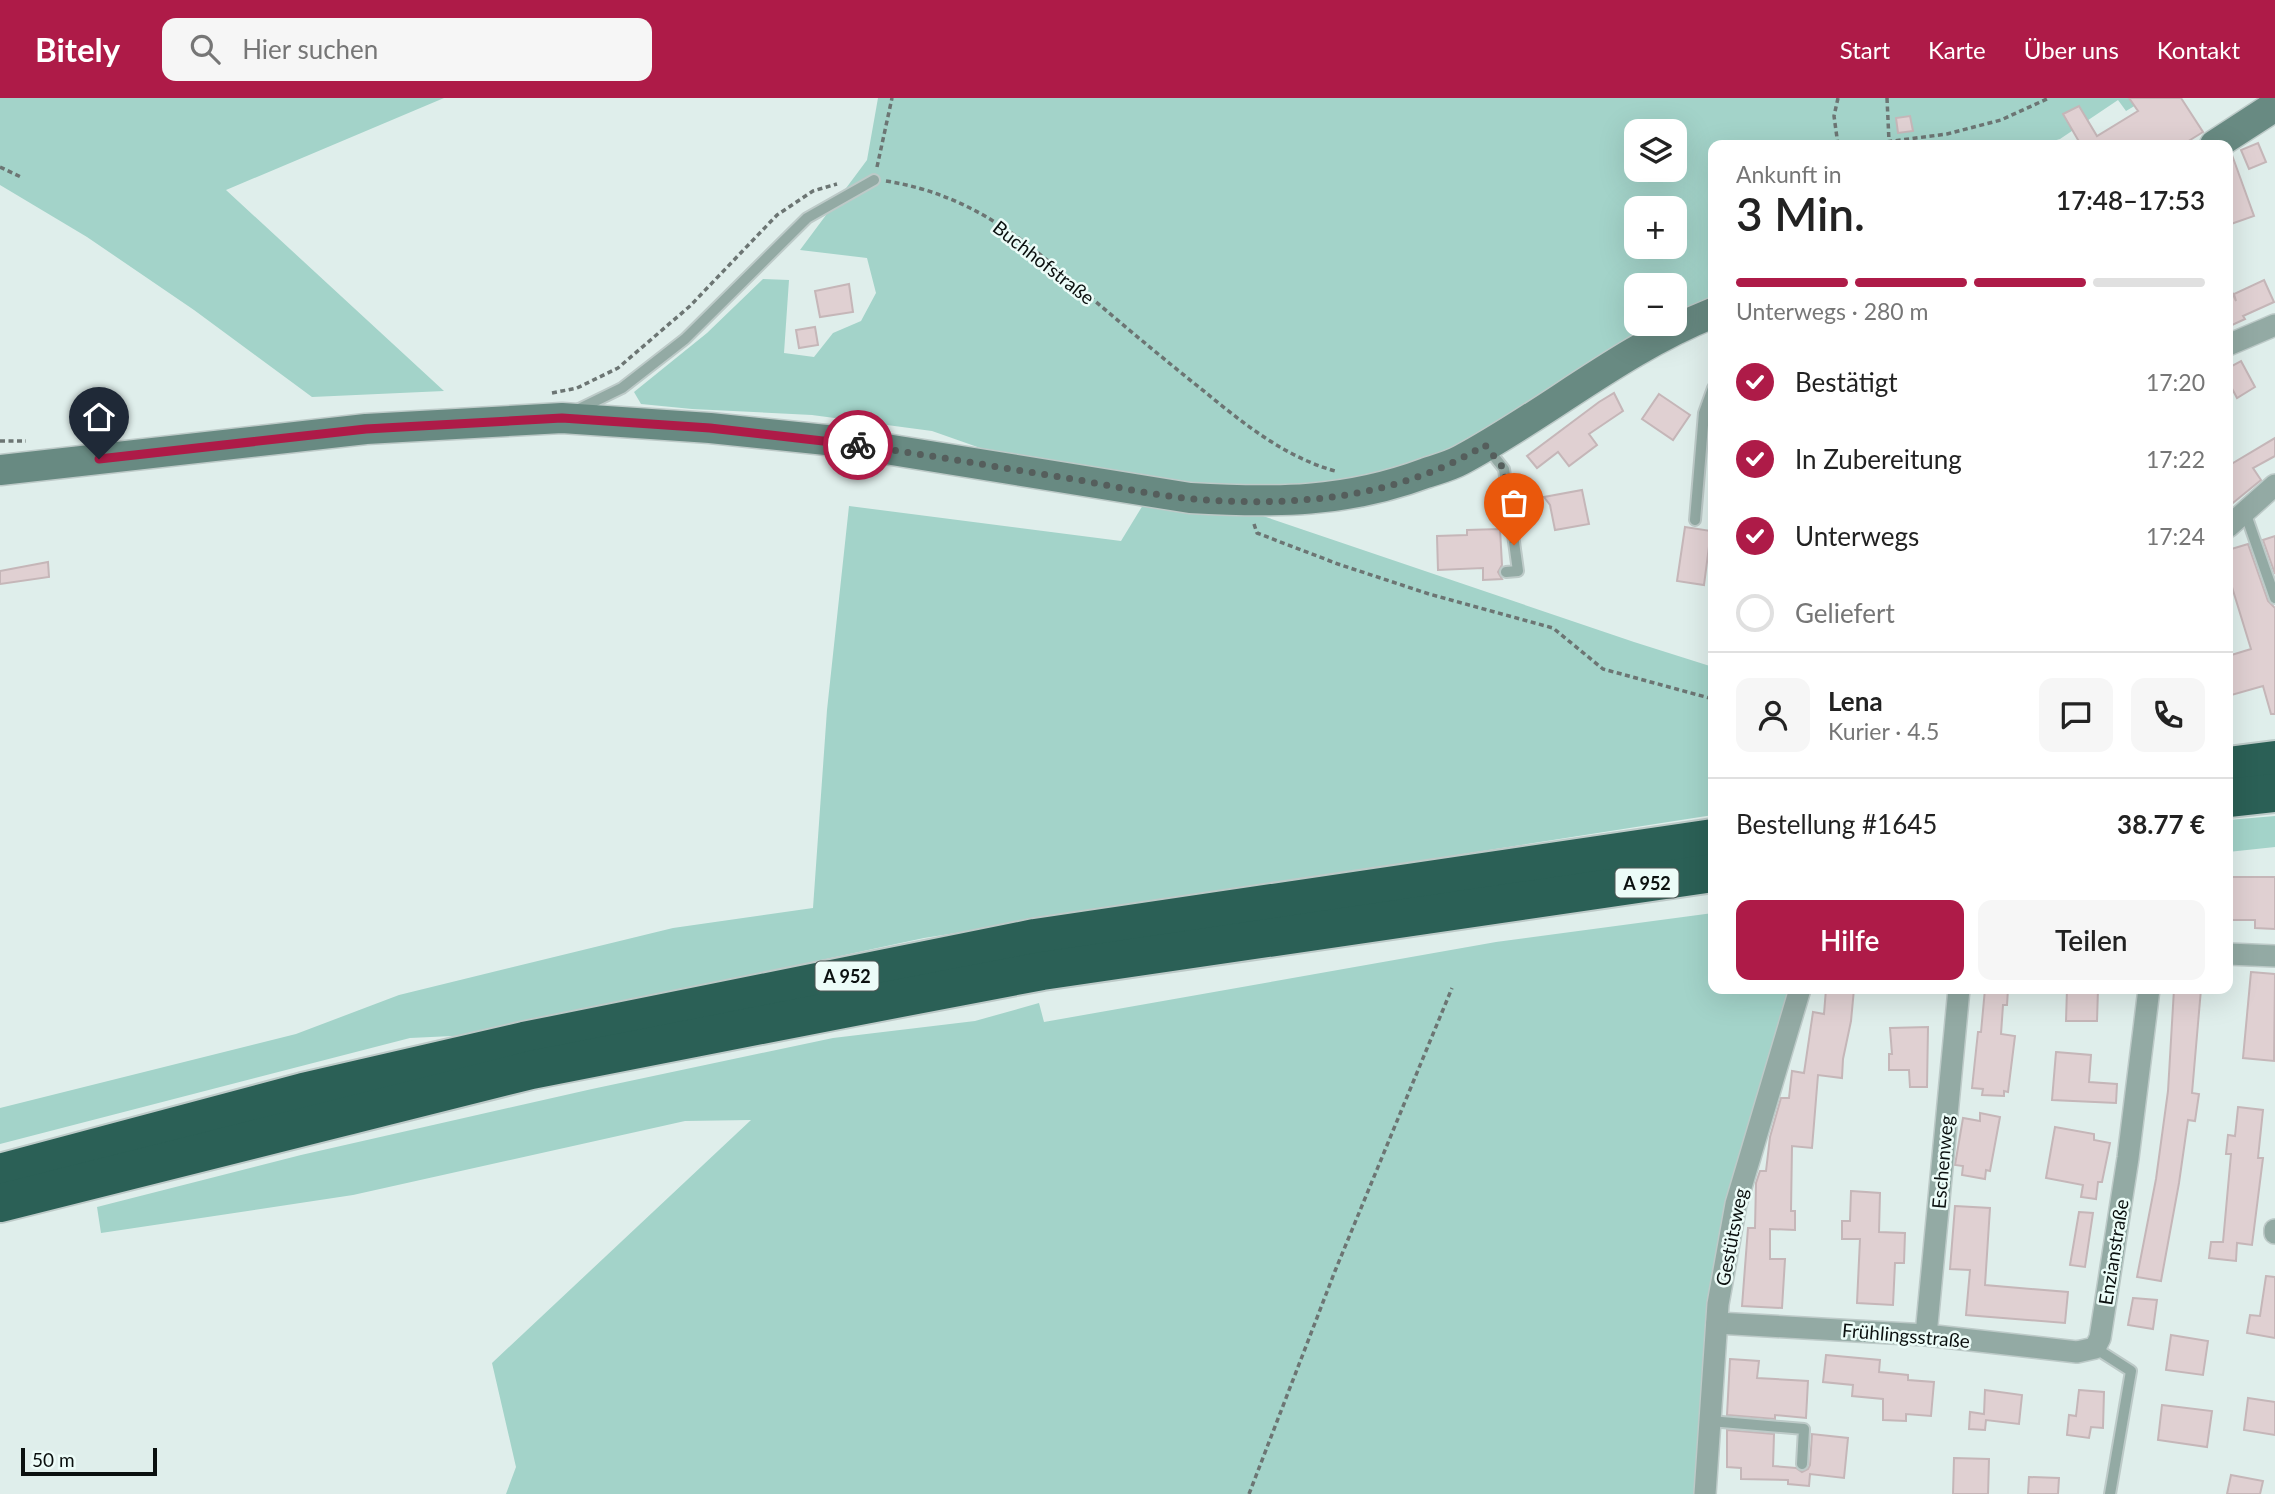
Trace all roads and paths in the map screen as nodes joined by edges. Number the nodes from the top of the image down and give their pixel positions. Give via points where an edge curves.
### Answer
1 (892, 98) edge
2 (1838, 98) edge
3 (1888, 98) edge
4 (2049, 98) edge
5 (2275, 106) edge
6 (1837, 140) edge
7 (1889, 140) edge
8 (1902, 140) edge
9 (2223, 140) edge
10 (0, 167) edge
11 (21, 177) dead end
12 (874, 180) junction
13 (1708, 315) edge
14 (2275, 325) edge
15 (2233, 343) edge
16 (1708, 401) edge
17 (554, 406) junction
18 (0, 441) edge
19 (30, 441) dead end
20 (1485, 445) junction
21 (0, 470) edge
22 (1339, 473) dead end
23 (2275, 485) edge
24 (1253, 501) junction
25 (2245, 512) junction
26 (1695, 520) dead end
27 (2233, 523) edge
28 (1506, 572) dead end
29 (2275, 598) edge
30 (1708, 698) edge
31 (2275, 760) edge
32 (2233, 765) edge
33 (2275, 793) edge
34 (2233, 797) edge
35 (1708, 839) edge
36 (1708, 874) edge
37 (2233, 954) edge
38 (2275, 956) edge
39 (1452, 988) dead end
40 (1798, 994) edge
41 (1959, 994) edge
42 (2148, 994) edge
43 (0, 1173) edge
44 (0, 1203) edge
45 (1717, 1323) junction
46 (1926, 1335) junction
47 (2095, 1348) junction
48 (1710, 1421) junction
49 (1802, 1464) dead end
50 (1250, 1494) edge
51 (1705, 1494) edge
52 (2110, 1494) edge

1 - 12 path
2 - 6 path via 1834,116
3 - 7 path
4 - 8 path via 2001,120
5 - 9 main road
10 - 11 path
12 - 17 lane via 807,218 675,347 622,388
12 - 17 path, Buchhofstraße via 853,179 813,191 777,215 690,306 618,368
12 - 22 path, Buchhofstraße via 918,186 978,211 1022,239 1245,425 1286,452
13 - 20 main road via 1629,353
14 - 15 street
16 - 26 lane
17 - 21 main road
17 - 24 main road via 836,441 1191,498
18 - 19 path
20 - 24 main road via 1460,461 1363,493
20 - 28 lane via 1504,469 1518,571
23 - 25 street
24 - 30 path via 1257,533 1429,594 1553,628 1603,669
25 - 27 street
25 - 29 lane
31 - 32 highway
33 - 34 highway
35 - 43 highway, A 952 via 1035,938 511,1044 303,1092
36 - 44 highway, A 952 via 1042,971 865,1005 531,1070
37 - 38 street
39 - 50 path via 1335,1271
40 - 45 street, Gestütsweg via 1735,1204
41 - 46 street, Eschenweg
42 - 47 street, Enzianstraße via 2126,1171
45 - 46 street, Frühlingsstraße
45 - 48 street, Gestütsweg
46 - 47 street, Frühlingsstraße via 2077,1352
47 - 52 lane via 2131,1371
48 - 49 lane via 1804,1429
48 - 51 street, Gestütsweg

